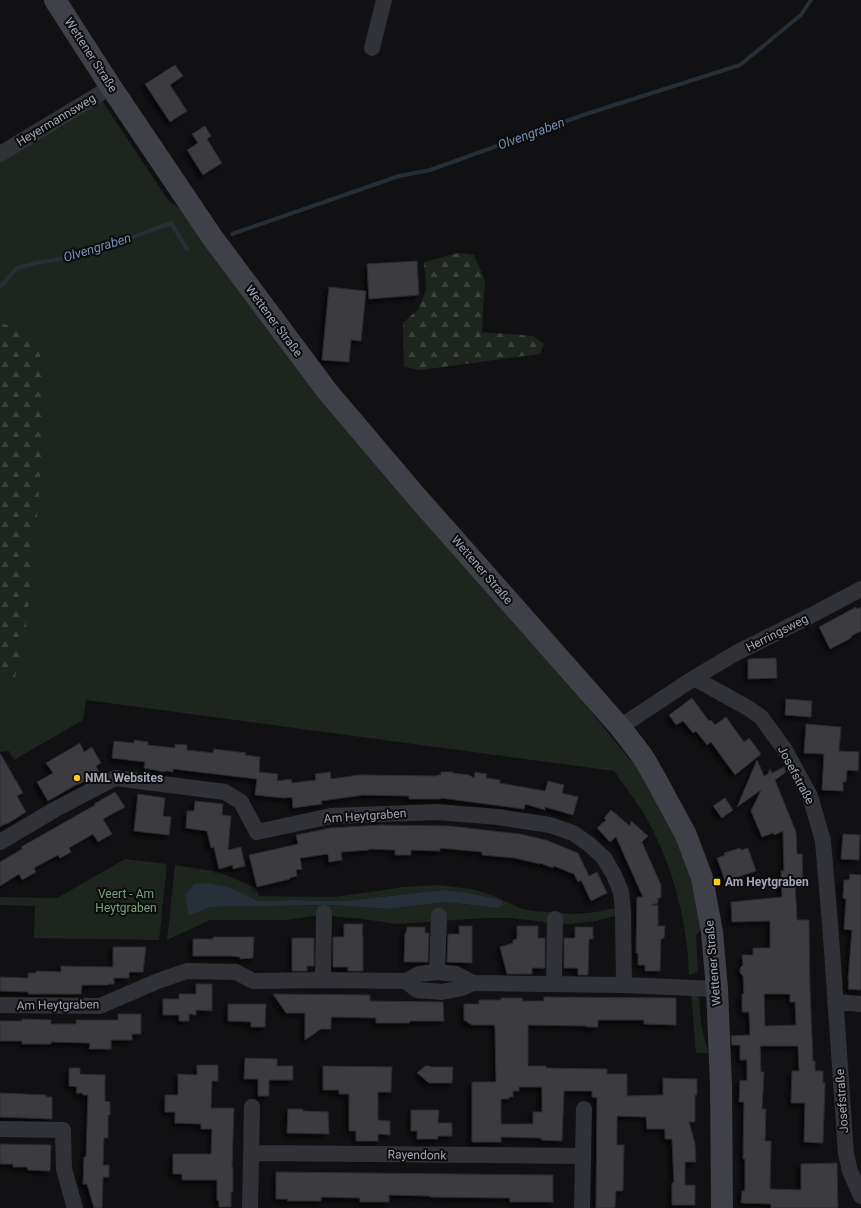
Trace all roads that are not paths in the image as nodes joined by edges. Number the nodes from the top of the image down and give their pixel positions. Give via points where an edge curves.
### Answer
1 (55, 0) edge
2 (384, 0) edge
3 (372, 48) dead end
4 (111, 87) junction
5 (0, 154) edge
6 (861, 589) edge
7 (694, 678) junction
8 (620, 727) junction
9 (0, 842) edge
10 (324, 913) dead end
11 (439, 916) dead end
12 (555, 919) dead end
13 (437, 972) junction
14 (323, 980) junction
15 (406, 981) junction
16 (473, 983) junction
17 (554, 984) junction
18 (624, 985) junction
19 (717, 989) junction
20 (835, 1002) junction
21 (861, 1004) edge
22 (0, 1005) edge
23 (252, 1107) dead end
24 (584, 1109) dead end
25 (0, 1129) edge
26 (251, 1153) junction
27 (583, 1156) junction
28 (855, 1171) edge
29 (861, 1196) edge
30 (75, 1208) edge
31 (250, 1208) edge
32 (582, 1208) edge
33 (722, 1208) edge

1 - 4 street, Wettener Straße
2 - 3 street
4 - 5 street, Heyermannsweg
4 - 8 street, Wettener Straße via 212,237 327,391
6 - 7 street, Herringsweg via 736,653
7 - 8 street
7 - 20 street, Josefstraße via 761,717 785,750 810,796 823,841
8 - 19 street, Wettener Straße via 643,757 686,835 702,878 712,932
9 - 18 street, Am Heytgraben via 115,778 225,792 241,802 257,832 331,816 437,812 498,817 550,825 573,833 590,845 604,858 614,875 621,892 624,911
10 - 14 street
11 - 13 street
12 - 17 street
13 - 15 street, Am Heytgraben via 419,974
13 - 16 street, Am Heytgraben via 456,974
14 - 15 street, Am Heytgraben
14 - 22 street, Am Heytgraben via 253,981 236,972 187,971 100,1006
15 - 16 street, Am Heytgraben via 417,990 442,992
16 - 17 street, Am Heytgraben
17 - 18 street, Am Heytgraben
18 - 19 street, Am Heytgraben
19 - 33 street, Wettener Straße
20 - 21 street
20 - 28 street, Josefstraße via 846,1154
23 - 26 street
24 - 27 street
25 - 30 street via 63,1130 64,1169
26 - 27 street, Rayendonk
26 - 31 street
27 - 32 street
28 - 29 street, Josefstraße

